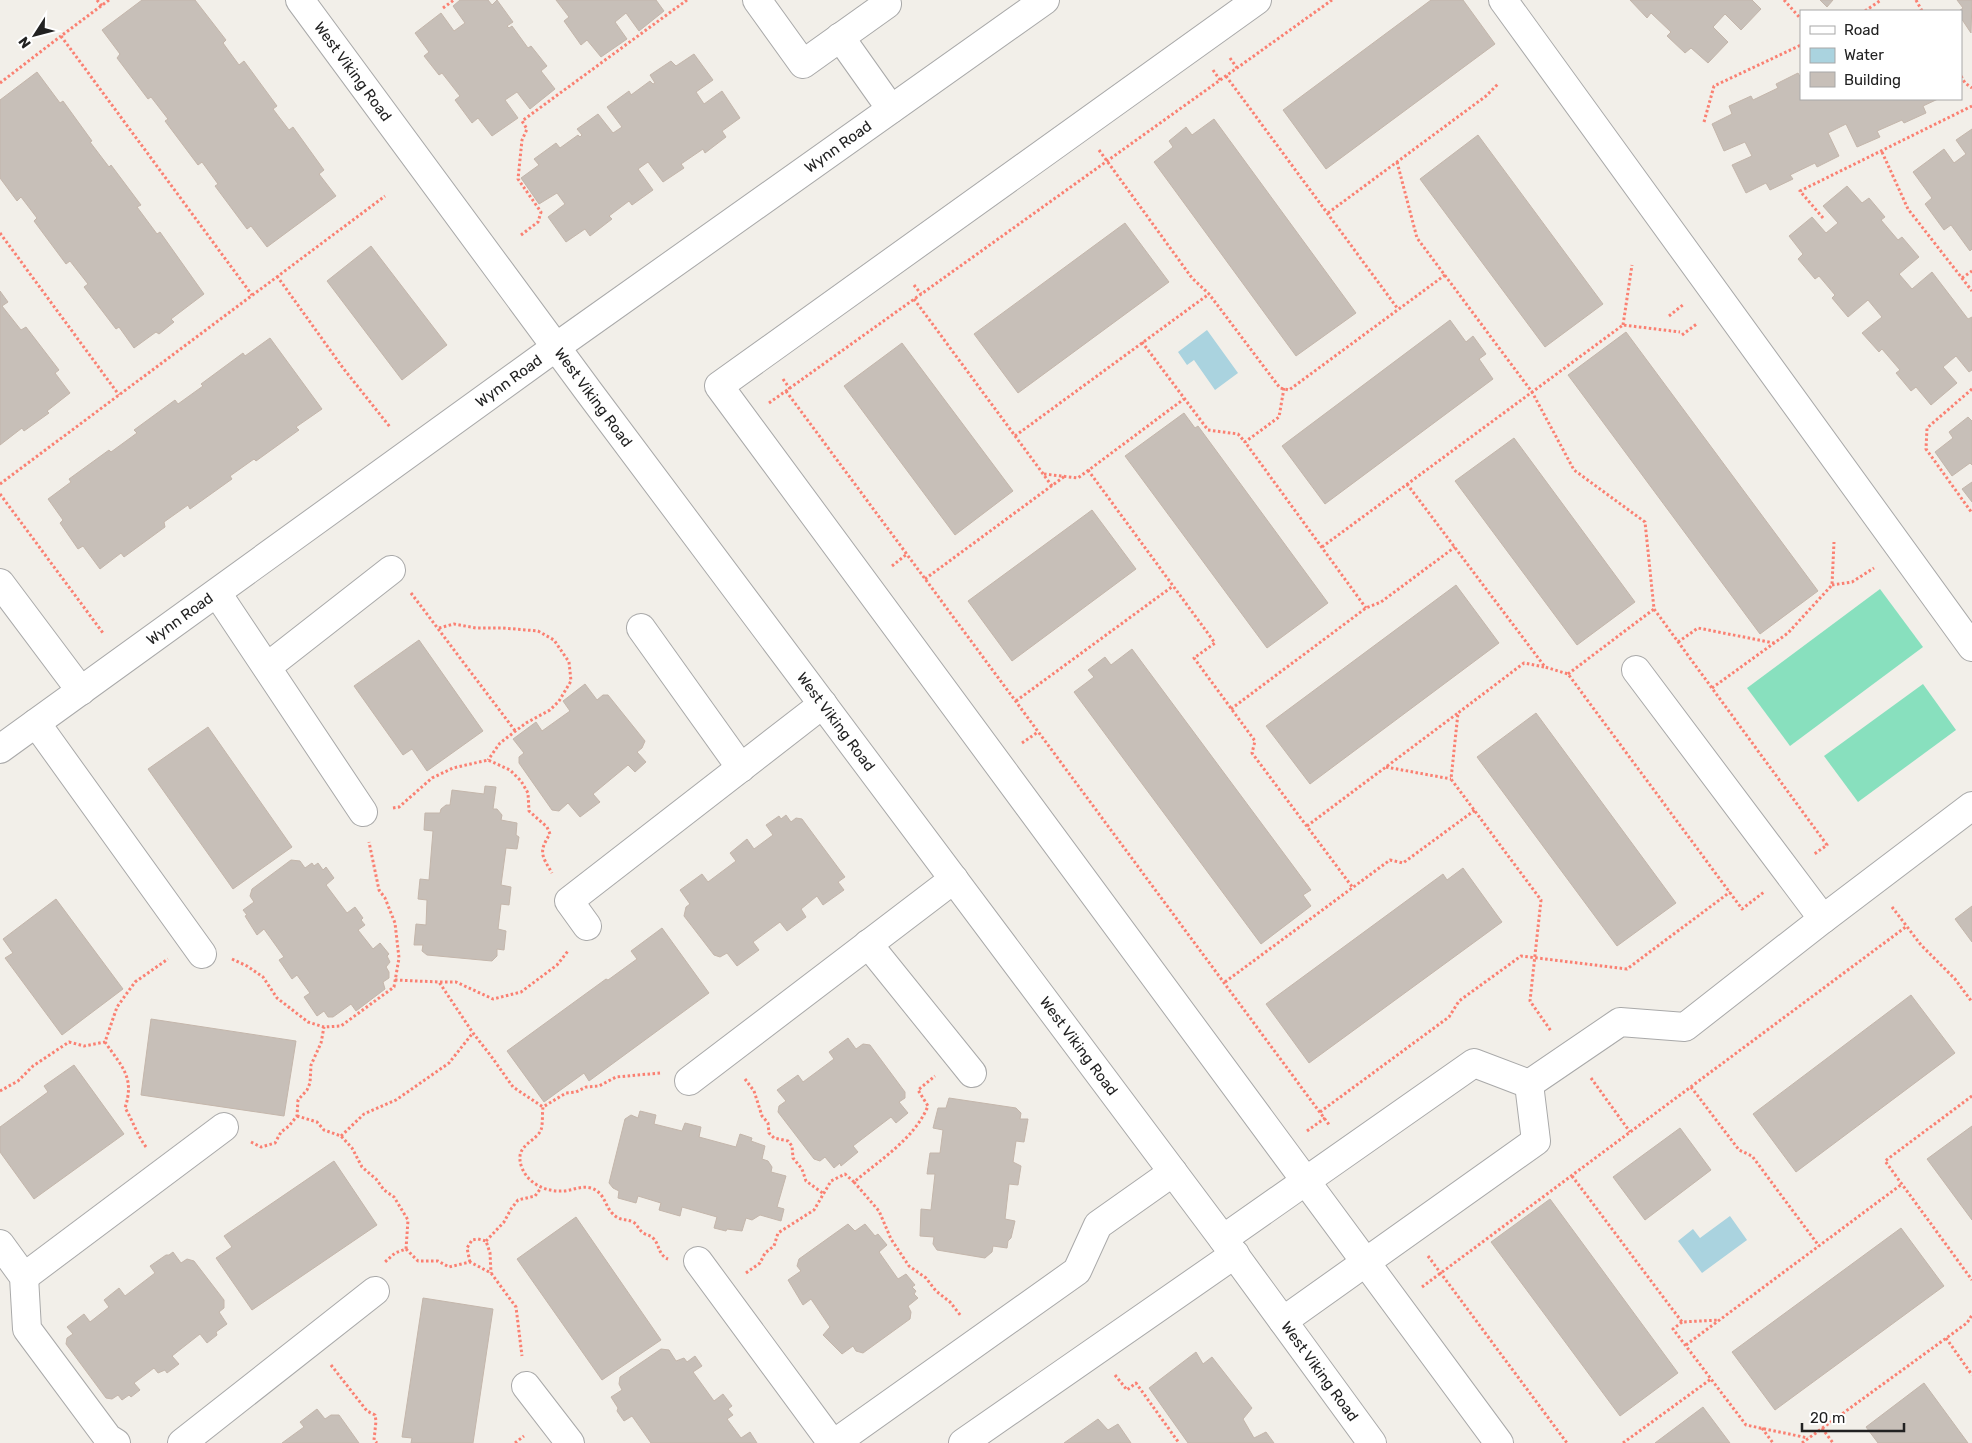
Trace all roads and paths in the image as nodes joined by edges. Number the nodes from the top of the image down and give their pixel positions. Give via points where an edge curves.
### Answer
1 (97, 0) edge
2 (110, 0) edge
3 (300, 0) edge
4 (454, 0) edge
5 (687, 0) edge
6 (756, 0) edge
7 (884, 0) edge
8 (1044, 0) edge
9 (1257, 0) edge
10 (1332, 0) edge
11 (1503, 0) edge
12 (1784, 0) edge
13 (1882, 0) edge
14 (102, 6) junction
15 (443, 8) dead end
16 (1867, 10) edge
17 (1800, 18) edge
18 (61, 36) junction
19 (840, 37) junction
20 (1800, 45) edge
21 (1226, 76) junction
22 (1962, 78) edge
23 (0, 83) edge
24 (1498, 84) dead end
25 (1972, 88) edge
26 (1972, 106) edge
27 (891, 109) junction
28 (1704, 122) dead end
29 (1081, 126) junction
30 (1882, 152) junction
31 (1107, 161) junction
32 (1397, 162) junction
33 (385, 196) dead end
34 (1328, 213) junction
35 (1823, 218) dead end
36 (0, 233) edge
37 (521, 235) dead end
38 (1632, 265) dead end
39 (1972, 272) edge
40 (1445, 275) junction
41 (277, 276) junction
42 (1962, 278) junction
43 (1972, 291) edge
44 (1209, 294) junction
45 (252, 295) junction
46 (914, 299) junction
47 (1398, 309) junction
48 (1622, 325) junction
49 (1680, 332) dead end
50 (1142, 342) junction
51 (556, 347) junction
52 (1284, 388) junction
53 (1972, 389) edge
54 (786, 391) junction
55 (1532, 392) junction
56 (118, 395) junction
57 (1184, 399) junction
58 (744, 421) junction
59 (390, 427) dead end
60 (1015, 436) junction
61 (1245, 442) junction
62 (1088, 470) junction
63 (1043, 474) junction
64 (1065, 476) junction
65 (0, 484) edge
66 (1407, 484) junction
67 (1052, 486) junction
68 (0, 494) edge
69 (1972, 513) edge
70 (1834, 542) dead end
71 (1322, 547) junction
72 (1455, 547) junction
73 (1901, 550) junction
74 (391, 570) joint
75 (925, 579) junction
76 (0, 583) edge
77 (1832, 585) junction
78 (1173, 586) junction
79 (217, 593) junction
80 (1366, 608) junction
81 (1654, 609) junction
82 (439, 628) junction
83 (641, 628) dead end
84 (103, 632) dead end
85 (1678, 642) junction
86 (1774, 643) junction
87 (1972, 647) edge
88 (266, 667) junction
89 (1545, 667) junction
90 (1636, 670) dead end
91 (1568, 674) junction
92 (1712, 688) junction
93 (81, 691) junction
94 (1016, 701) junction
95 (823, 704) junction
96 (1231, 708) junction
97 (1458, 713) junction
98 (36, 724) junction
99 (516, 732) junction
100 (0, 749) edge
101 (488, 760) junction
102 (1386, 767) junction
103 (741, 768) junction
104 (1451, 779) junction
105 (1972, 806) edge
106 (1475, 810) junction
107 (363, 812) junction
108 (1307, 826) junction
109 (1789, 874) junction
110 (954, 879) junction
111 (1873, 881) junction
112 (1353, 888) junction
113 (1730, 892) junction
114 (569, 901) junction
115 (1823, 919) junction
116 (587, 926) joint
117 (1907, 926) junction
118 (868, 944) junction
119 (197, 948) junction
120 (1534, 957) junction
121 (396, 980) junction
122 (439, 982) junction
123 (1225, 982) junction
124 (1972, 1002) edge
125 (324, 1027) junction
126 (1552, 1032) dead end
127 (473, 1033) junction
128 (105, 1042) junction
129 (726, 1053) junction
130 (965, 1065) joint
131 (1591, 1078) dead end
132 (689, 1081) joint
133 (1529, 1084) junction
134 (1691, 1087) junction
135 (0, 1092) edge
136 (1972, 1096) edge
137 (543, 1107) junction
138 (1320, 1112) junction
139 (297, 1116) junction
140 (224, 1127) joint
141 (1630, 1132) junction
142 (341, 1136) junction
143 (1349, 1151) junction
144 (163, 1172) junction
145 (1173, 1172) junction
146 (1572, 1176) junction
147 (1306, 1181) junction
148 (854, 1182) junction
149 (1902, 1184) junction
150 (541, 1188) junction
151 (824, 1194) junction
152 (1410, 1231) junction
153 (486, 1241) junction
154 (0, 1244) edge
155 (1229, 1246) junction
156 (1819, 1246) junction
157 (406, 1249) junction
158 (698, 1261) joint
159 (470, 1262) junction
160 (1365, 1263) junction
161 (492, 1273) junction
162 (1442, 1273) junction
163 (24, 1277) junction
164 (1972, 1280) edge
165 (375, 1291) joint
166 (722, 1291) junction
167 (1397, 1306) junction
168 (1972, 1315) edge
169 (1720, 1320) junction
170 (1284, 1321) junction
171 (1682, 1322) junction
172 (1946, 1338) junction
173 (312, 1341) junction
174 (979, 1341) junction
175 (1686, 1345) junction
176 (1097, 1350) junction
177 (1972, 1375) edge
178 (1711, 1379) junction
179 (526, 1386) joint
180 (1762, 1428) junction
181 (1822, 1428) junction
182 (1808, 1438) junction
183 (116, 1443) edge
184 (182, 1443) edge
185 (377, 1443) edge
186 (570, 1443) edge
187 (833, 1443) edge
188 (963, 1443) edge
189 (1179, 1443) edge
190 (1372, 1443) edge
191 (1499, 1443) edge
192 (1567, 1443) edge
193 (1623, 1443) edge
194 (1773, 1443) edge
195 (1802, 1443) edge
196 (1833, 1443) edge

1 - 14 path
2 - 14 path
3 - 51 street, West Viking Road
4 - 15 path
5 - 37 path via 522,121 527,129 522,140 518,179 541,212 538,222
6 - 19 street via 803,64
7 - 19 street via 887,4
8 - 27 street, Wynn Road
9 - 29 street
10 - 21 path
11 - 73 street
12 - 17 path
13 - 16 path
14 - 18 path
18 - 23 path
18 - 45 path
19 - 27 street
20 - 28 path via 1714,86
21 - 31 path
21 - 34 path
22 - 25 path
24 - 32 path
26 - 30 path
27 - 51 street, Wynn Road
29 - 31 path
29 - 58 street via 719,386
30 - 35 path via 1800,191
30 - 42 path via 1908,209
31 - 44 path via 1192,278
31 - 46 path
32 - 34 path
32 - 40 path via 1417,238
33 - 41 path
34 - 47 path
36 - 56 path
38 - 48 path
39 - 42 path
40 - 47 path
40 - 55 path
41 - 45 path
41 - 59 path
42 - 43 path
44 - 50 path
44 - 52 path via 1280,388
45 - 56 path
46 - 54 path
46 - 60 path
47 - 52 path via 1289,390
48 - 49 path
48 - 55 path
50 - 57 path
50 - 60 path
51 - 79 street, Wynn Road
51 - 95 street, West Viking Road
52 - 61 path via 1279,417
53 - 69 path via 1927,428 1926,449
54 - 58 path
54 - 75 path
55 - 66 path
55 - 81 path via 1574,470 1645,522
56 - 65 path
57 - 61 path via 1208,430 1238,434
57 - 62 path
58 - 147 street
60 - 63 path
61 - 71 path
62 - 64 path via 1078,478
62 - 78 path
63 - 64 path
63 - 67 path
64 - 67 path
66 - 71 path
66 - 72 path
67 - 75 path
68 - 84 path
70 - 77 path
71 - 80 path
72 - 80 path via 1381,602
72 - 89 path
73 - 77 path via 1852,582
73 - 87 street
74 - 82 path
74 - 88 street
75 - 94 path
76 - 93 street
77 - 86 path via 1788,633
78 - 94 path
78 - 96 path via 1215,643 1194,658
79 - 88 street
79 - 93 street, Wynn Road
80 - 96 path
81 - 85 path
81 - 91 path
82 - 99 path
82 - 99 path via 454,624 538,631 554,640 569,662 571,681 550,710
83 - 103 street
85 - 86 path via 1698,628
85 - 92 path
86 - 92 path
88 - 107 street
89 - 91 path
89 - 97 path via 1524,663
90 - 109 street
91 - 113 path
92 - 109 path via 1827,845
93 - 98 street, Wynn Road
94 - 123 path
95 - 103 street
95 - 110 street, West Viking Road
96 - 108 path via 1254,741 1252,753
97 - 102 path
97 - 104 path
98 - 100 street, Wynn Road
98 - 119 street
99 - 101 path via 500,742
101 - 107 path via 453,768 432,778 399,807
101 - 114 path via 510,770 528,792 529,811 547,827 550,834 543,844 543,858
102 - 104 path
102 - 108 path
103 - 114 street
104 - 106 path
105 - 111 street
106 - 112 path via 1403,863 1390,860
106 - 120 path via 1541,900
107 - 121 path via 379,890 395,923 399,958
108 - 112 path
109 - 113 path via 1742,909
109 - 115 street
110 - 118 street
110 - 145 street, West Viking Road
111 - 115 street
111 - 117 path
112 - 123 path
113 - 120 path via 1627,969
114 - 116 street
115 - 133 street via 1684,1027 1620,1022
116 - 122 path via 557,965 521,992 493,999 456,982
117 - 124 path
117 - 134 path
118 - 129 street
118 - 130 street
119 - 125 path via 247,966 263,977 277,998 308,1022
119 - 128 path via 135,982 117,1007
120 - 126 path via 1530,1001
120 - 138 path via 1522,956 1459,1001 1449,1018
121 - 122 path
121 - 125 path via 394,987 352,1020 341,1026
122 - 127 path
123 - 138 path
125 - 139 path via 311,1065 310,1083 298,1100
127 - 137 path via 513,1087
127 - 142 path via 449,1063 396,1100 364,1114
128 - 135 path via 84,1046 69,1042
128 - 144 path via 128,1075 129,1096 125,1108 139,1137
129 - 132 street
129 - 151 path via 754,1091 769,1133 774,1138 788,1141 793,1158 806,1180
130 - 148 path via 918,1090 928,1106 922,1120
131 - 141 path
132 - 137 path via 666,1072 616,1077 599,1086 566,1093
133 - 143 street via 1474,1063
133 - 152 street via 1536,1142
134 - 141 path
134 - 156 path via 1739,1150 1752,1156
136 - 149 path via 1885,1161
137 - 150 path via 541,1130 525,1144 521,1154 525,1176
138 - 143 path
139 - 140 path via 275,1143 260,1148
139 - 142 path via 317,1122 324,1130
140 - 144 street
141 - 146 path
142 - 157 path via 362,1166 394,1197 408,1220
143 - 147 street
144 - 163 street
145 - 155 street, West Viking Road
145 - 174 street via 1098,1225 1077,1271
146 - 162 path
146 - 171 path
147 - 155 street
147 - 160 street
148 - 151 path via 845,1174 831,1182
148 - 174 path via 879,1211 891,1239 909,1266 950,1302
149 - 156 path
149 - 164 path
150 - 153 path via 535,1196 518,1200
150 - 158 path via 561,1192 580,1187 601,1193 611,1212 620,1220 633,1222 643,1233 652,1236 663,1257 674,1261
151 - 166 path via 814,1210 778,1233 774,1246 760,1263
152 - 160 street
152 - 162 path
153 - 159 path via 472,1240 467,1248
153 - 161 path
154 - 163 street
155 - 170 street, West Viking Road
155 - 176 street
156 - 169 path
157 - 159 path via 418,1261 438,1261 449,1267
157 - 165 path via 384,1263
158 - 166 street
159 - 161 path
160 - 167 street
160 - 170 street
161 - 179 path via 516,1307
162 - 167 path
162 - 192 path
163 - 183 street via 27,1329 108,1438
165 - 173 street
166 - 187 street
167 - 191 street
168 - 172 path via 1967,1323
169 - 171 path
169 - 175 path
170 - 190 street, West Viking Road
171 - 175 path via 1673,1328
172 - 177 path
172 - 181 path
173 - 184 street
173 - 185 path via 368,1411 375,1415 374,1440
174 - 187 street
175 - 178 path
176 - 188 street
176 - 189 path via 1127,1390 1136,1382
178 - 180 path via 1746,1425
178 - 193 path
179 - 186 street
180 - 182 path
180 - 194 path
181 - 182 path
181 - 196 path
182 - 195 path

